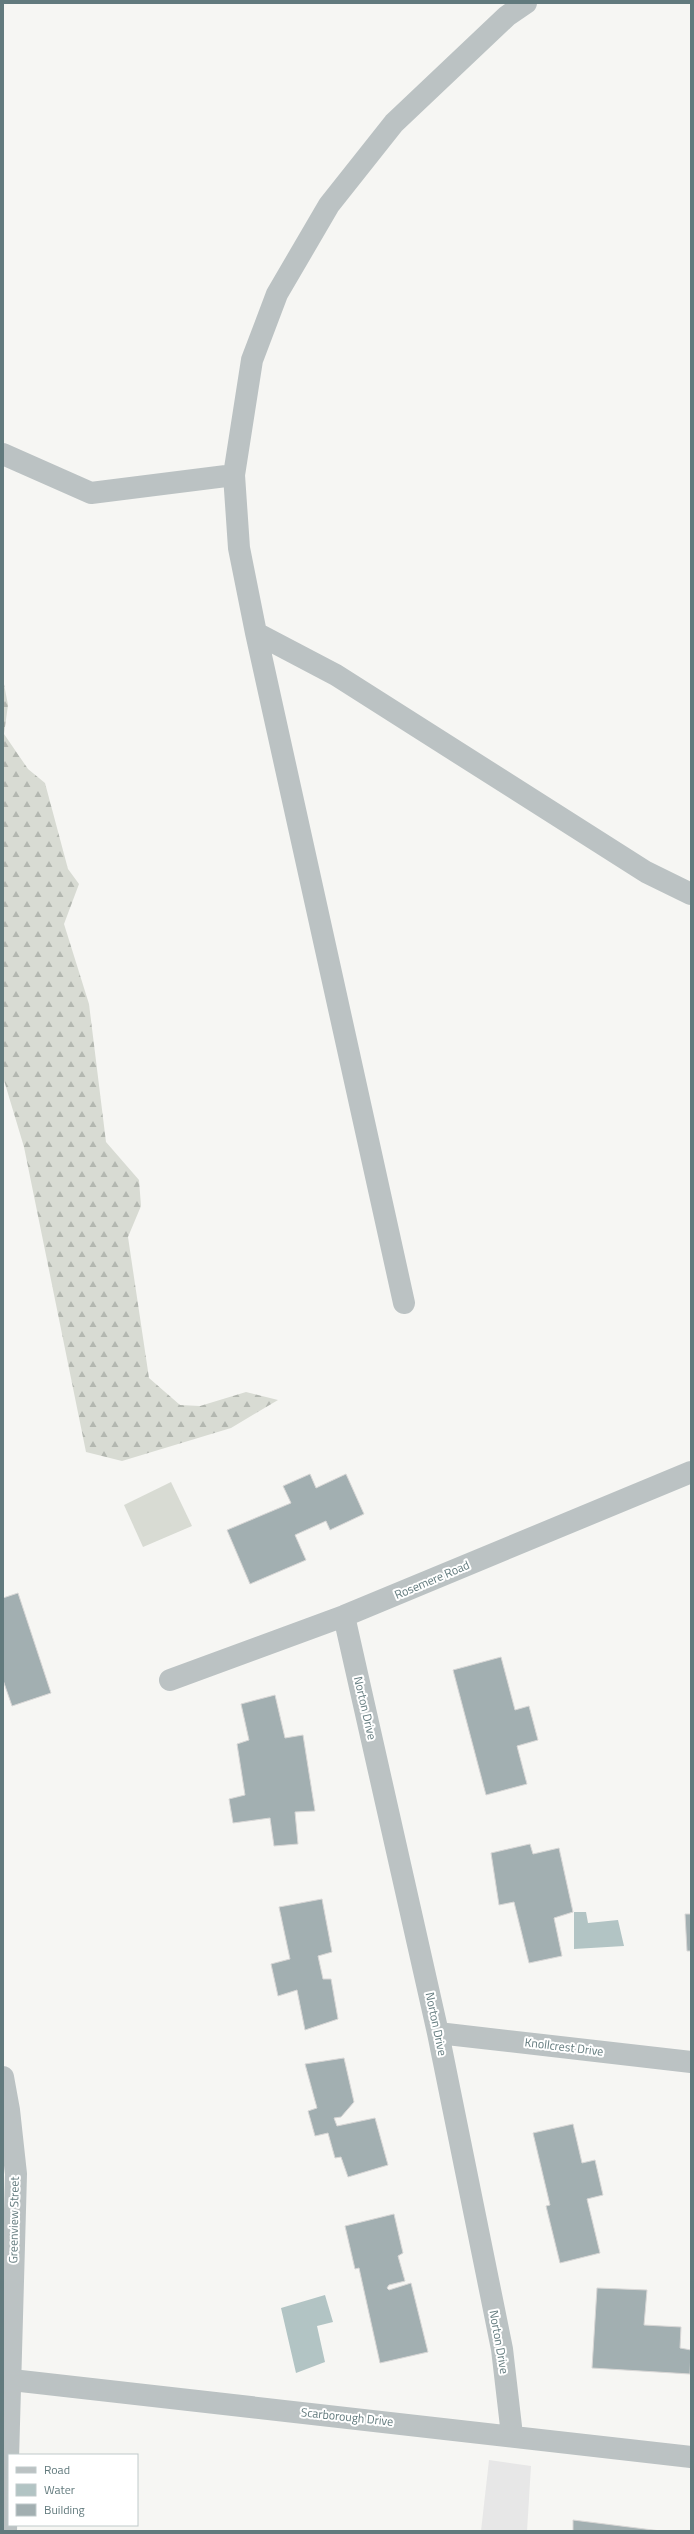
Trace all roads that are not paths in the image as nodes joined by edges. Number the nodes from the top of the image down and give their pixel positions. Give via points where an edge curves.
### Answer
1 (526, 3) edge
2 (502, 9) edge
3 (3, 454) edge
4 (234, 475) junction
5 (256, 633) junction
6 (691, 894) edge
7 (404, 1303) dead end
8 (691, 1472) edge
9 (344, 1616) junction
10 (170, 1680) dead end
11 (438, 2033) junction
12 (691, 2062) edge
13 (3, 2077) edge
14 (7, 2380) edge
15 (512, 2435) junction
16 (691, 2457) edge
17 (6, 2531) edge

1 - 2 street
2 - 4 street via 394,123 329,205 277,294 252,360
3 - 4 street via 91,493
4 - 5 street via 239,548
5 - 6 street via 336,675 646,872
5 - 7 street
8 - 9 street, Rosemere Road
9 - 10 street, Rosemere Road
9 - 11 street, Norton Drive
11 - 12 street, Knollcrest Drive
11 - 15 street, Norton Drive via 502,2349
13 - 14 street, Greenview Street via 16,2174
14 - 15 street, Scarborough Drive
14 - 17 street, Greenview Street
15 - 16 street, Scarborough Drive

